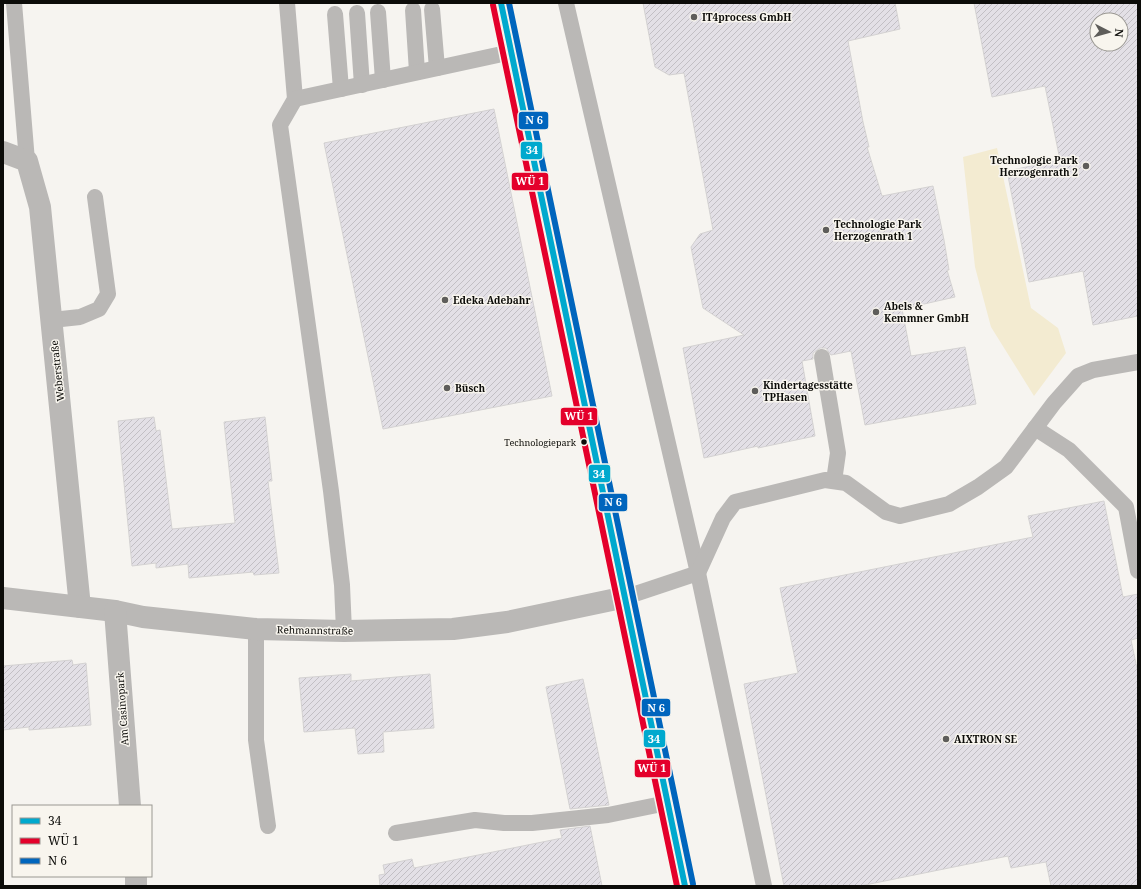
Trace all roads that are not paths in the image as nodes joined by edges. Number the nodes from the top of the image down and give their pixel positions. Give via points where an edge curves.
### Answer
1 (14, 3) edge
2 (287, 3) edge
3 (501, 3) edge
4 (566, 3) edge
5 (432, 8) dead end
6 (413, 10) dead end
7 (378, 12) dead end
8 (357, 13) dead end
9 (335, 14) dead end
10 (511, 52) junction
11 (437, 68) junction
12 (417, 72) junction
13 (383, 80) junction
14 (362, 85) junction
15 (341, 89) junction
16 (295, 99) junction
17 (3, 152) edge
18 (27, 161) junction
19 (95, 198) dead end
20 (52, 320) junction
21 (822, 357) dead end
22 (1138, 362) edge
23 (1035, 428) junction
24 (834, 481) junction
25 (1138, 571) edge
26 (698, 573) junction
27 (626, 597) junction
28 (3, 598) edge
29 (80, 607) junction
30 (115, 611) junction
31 (256, 629) junction
32 (344, 631) junction
33 (667, 802) junction
34 (130, 805) edge
35 (268, 826) dead end
36 (396, 833) dead end
37 (685, 886) edge
38 (764, 886) edge

1 - 18 lane
2 - 16 lane
3 - 10 street
4 - 26 lane
5 - 11 lane
6 - 12 lane
7 - 13 lane
8 - 14 lane
9 - 15 lane
10 - 11 lane
10 - 27 street
11 - 12 lane
12 - 13 lane
13 - 14 lane
14 - 15 lane
15 - 16 lane
16 - 32 lane via 280,125 331,491 342,585
17 - 18 street
18 - 20 street, Weberstraße via 40,207
19 - 20 lane via 108,294 99,309 80,317
20 - 29 street, Weberstraße
21 - 24 lane via 838,453
22 - 23 lane via 1093,370 1078,376
23 - 24 lane via 1006,467 949,504 900,516 886,512 846,483
23 - 25 lane via 1069,450 1126,507
24 - 26 lane via 826,480 735,502 723,518
26 - 27 lane
26 - 38 lane
27 - 32 street, Rehmannstraße via 507,622 454,629
27 - 33 street
28 - 29 street, Rehmannstraße
29 - 30 street, Rehmannstraße
30 - 31 street, Rehmannstraße via 143,617
30 - 34 street, Am Casinopark
31 - 32 street, Rehmannstraße
31 - 35 lane via 256,740
33 - 36 lane via 601,816 504,824 475,820
33 - 37 street

